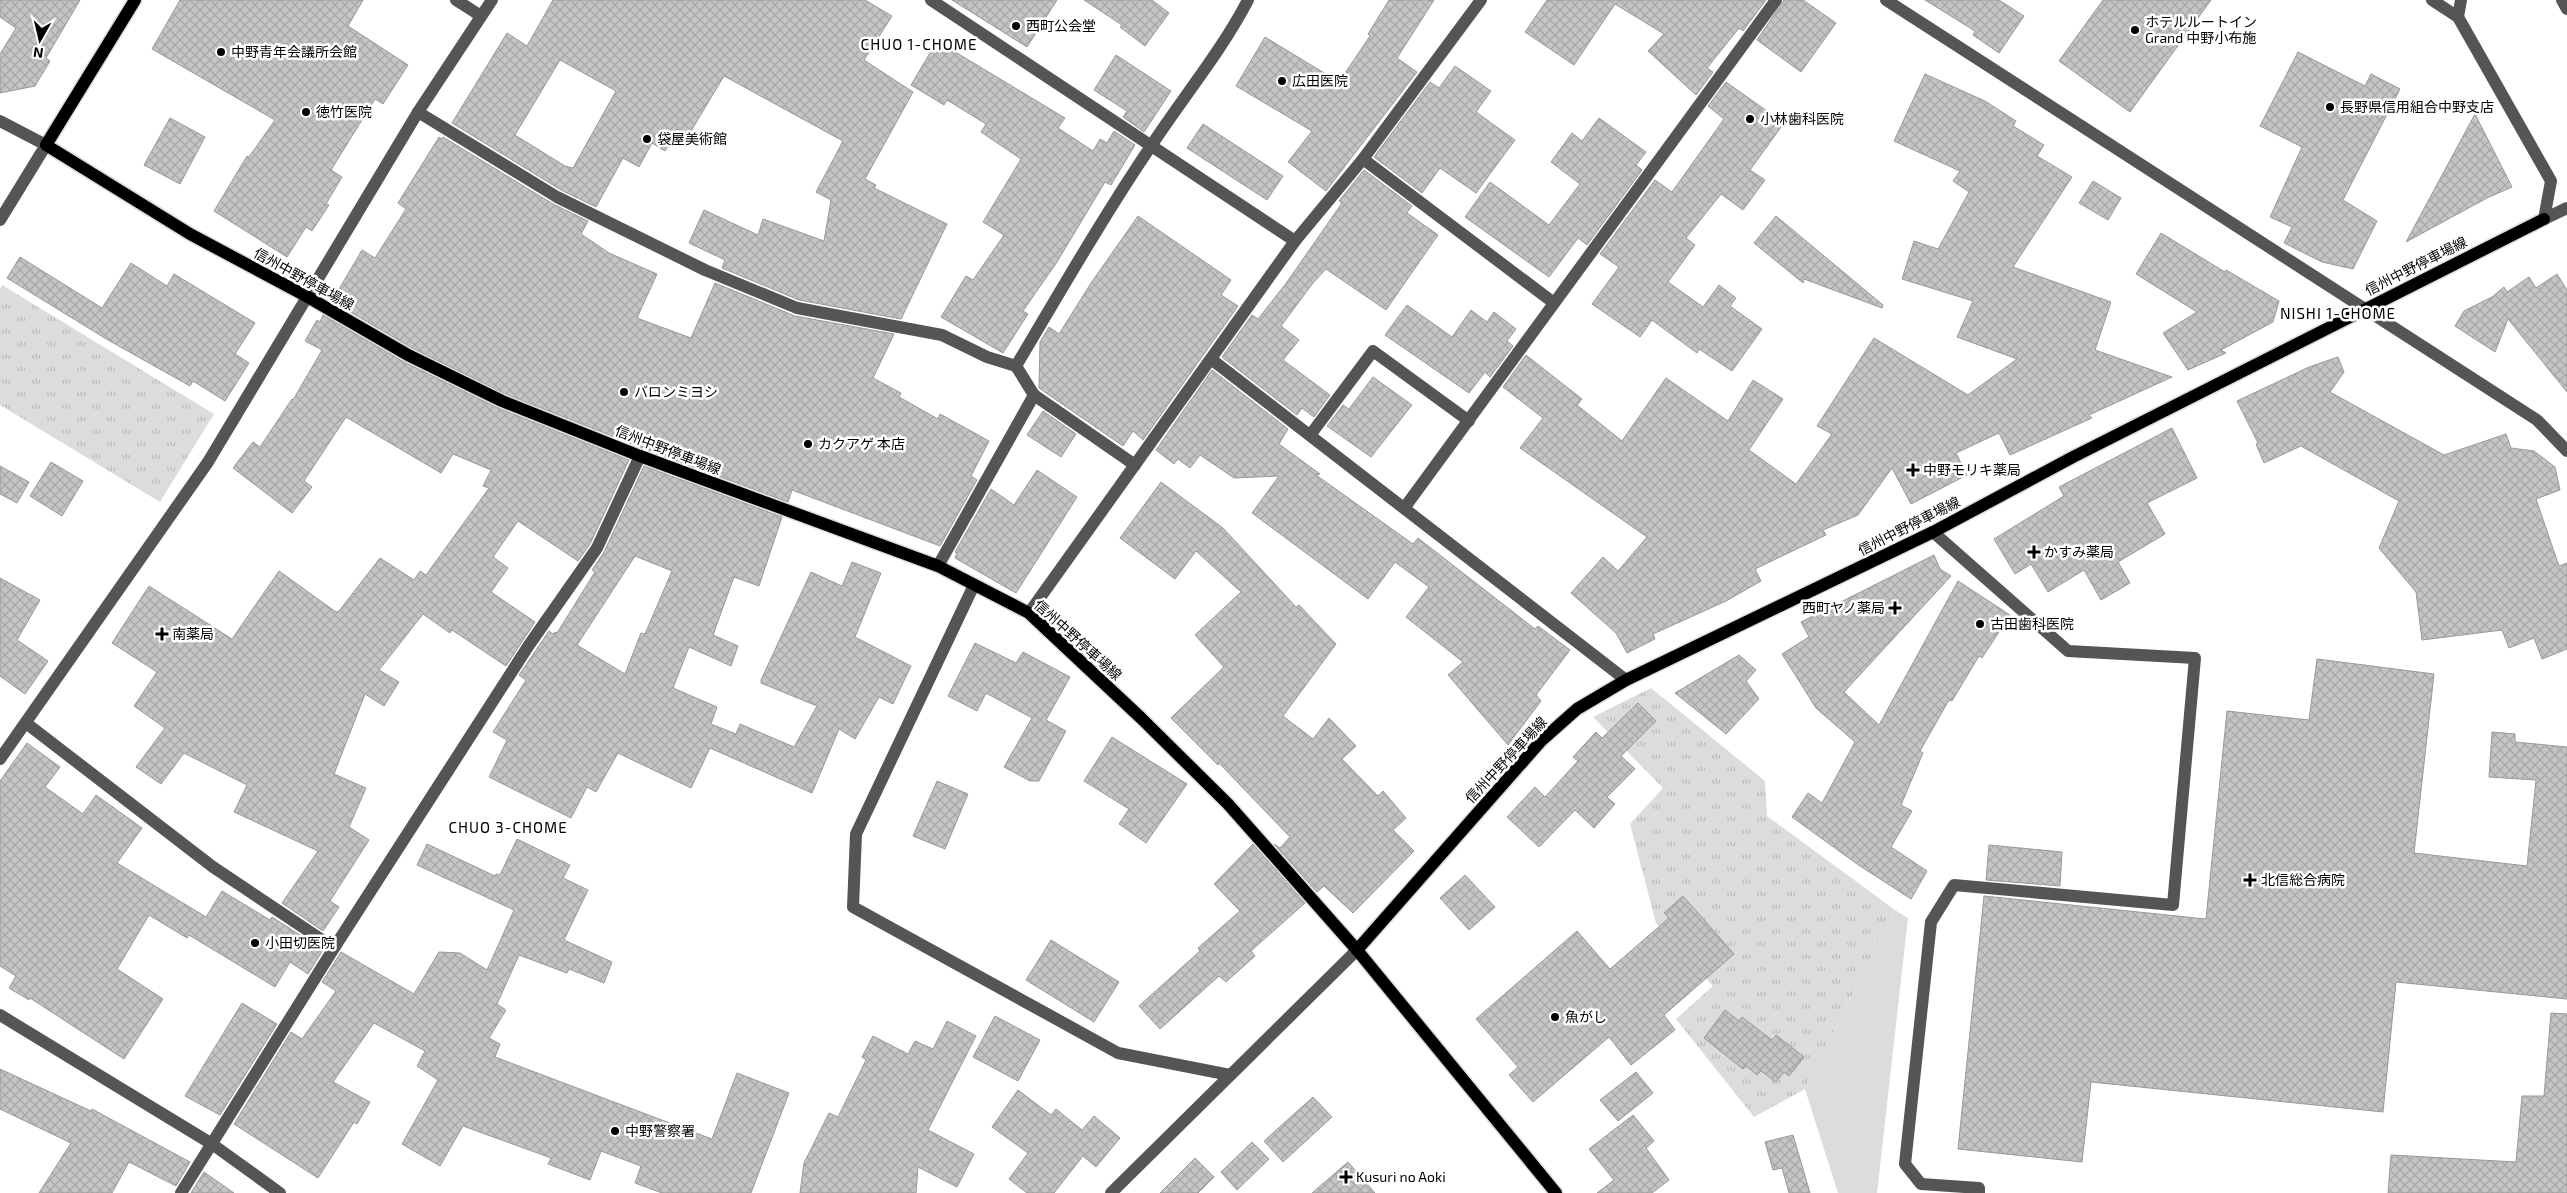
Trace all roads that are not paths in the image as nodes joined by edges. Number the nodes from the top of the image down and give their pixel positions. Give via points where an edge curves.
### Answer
1 (135, 0) edge
2 (456, 0) edge
3 (492, 0) edge
4 (931, 0) edge
5 (1248, 0) edge
6 (1481, 0) edge
7 (1776, 0) edge
8 (1886, 0) edge
9 (2432, 0) edge
10 (2461, 0) edge
11 (2562, 0) edge
12 (2567, 9) edge
13 (481, 16) junction
14 (2458, 17) junction
15 (418, 112) junction
16 (0, 121) edge
17 (46, 145) junction
18 (1151, 146) junction
19 (1363, 159) junction
20 (2567, 208) edge
21 (2544, 219) junction
22 (0, 220) edge
23 (1295, 241) junction
24 (306, 296) junction
25 (1554, 302) junction
26 (2363, 309) junction
27 (1211, 359) junction
28 (1016, 366) junction
29 (1034, 395) junction
30 (1468, 421) junction
31 (1311, 434) junction
32 (2567, 451) edge
33 (640, 456) junction
34 (1135, 465) junction
35 (1405, 507) junction
36 (1933, 532) junction
37 (938, 566) junction
38 (974, 585) junction
39 (1029, 613) junction
40 (1626, 680) junction
41 (26, 723) junction
42 (0, 759) edge
43 (334, 948) junction
44 (1357, 950) junction
45 (0, 1015) edge
46 (1230, 1074) junction
47 (212, 1144) junction
48 (181, 1193) edge
49 (280, 1193) edge
50 (1111, 1193) edge
51 (1556, 1193) edge
52 (1980, 1193) edge

1 - 17 main road
2 - 13 street
3 - 13 street
4 - 18 street
5 - 18 street via 1234,27
6 - 19 street
7 - 25 street
8 - 26 street
9 - 14 street
10 - 14 street
11 - 12 street
13 - 15 street
14 - 21 street via 2552,181
15 - 24 street
15 - 28 street via 557,197 705,270 797,308 942,335 987,357
16 - 17 street
17 - 22 street
17 - 24 main road, 信州中野停車場線 via 190,234
18 - 23 street
18 - 28 street via 1089,242
19 - 23 street
19 - 25 street
20 - 21 street
21 - 26 main road, 信州中野停車場線
23 - 27 street
24 - 33 main road, 信州中野停車場線 via 408,355 502,401
24 - 41 street via 208,462
25 - 30 street
26 - 32 street via 2537,420
26 - 36 main road, 信州中野停車場線
27 - 31 street
27 - 34 street
28 - 29 street
29 - 34 street
29 - 37 street
30 - 31 street via 1373,351
30 - 35 street
31 - 35 street
33 - 37 main road, 信州中野停車場線
33 - 43 street via 597,548 529,645
34 - 39 street
35 - 40 street
36 - 40 main road, 信州中野停車場線
36 - 52 street via 2068,651 2195,658 2173,905 1954,886 1931,922 1905,1164 1920,1184 1979,1188
37 - 38 main road, 信州中野停車場線
38 - 39 main road, 信州中野停車場線
38 - 46 street via 856,834 853,907 1118,1053
39 - 44 main road, 信州中野停車場線 via 1228,804
40 - 44 main road, 信州中野停車場線 via 1577,709 1541,741
41 - 42 street
41 - 43 street via 213,867
43 - 47 street
44 - 46 street
44 - 51 main road, 信州中野停車場線
45 - 47 street
46 - 50 street
47 - 48 street
47 - 49 street

